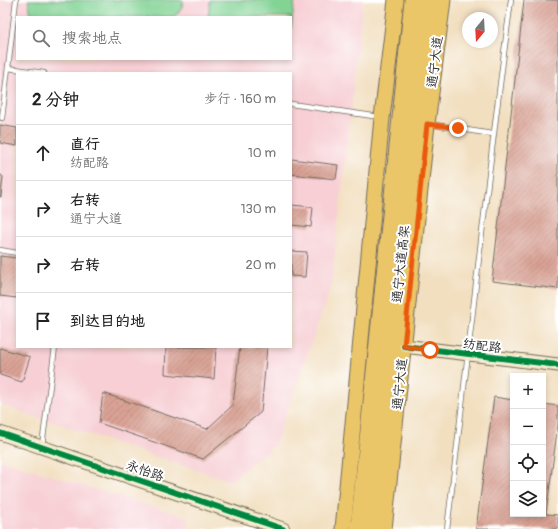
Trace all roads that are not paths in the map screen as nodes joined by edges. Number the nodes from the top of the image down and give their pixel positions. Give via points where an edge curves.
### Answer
1 (16, 0) edge
2 (396, 0) edge
3 (407, 0) edge
4 (413, 0) edge
5 (428, 0) edge
6 (438, 0) edge
7 (443, 0) edge
8 (511, 0) edge
9 (406, 60) junction
10 (8, 68) junction
11 (37, 72) edge
12 (417, 98) junction
13 (292, 104) edge
14 (2, 118) dead end
15 (382, 118) junction
16 (427, 124) junction
17 (492, 134) junction
18 (0, 250) edge
19 (16, 253) edge
20 (404, 346) junction
21 (55, 348) edge
22 (469, 355) junction
23 (558, 365) edge
24 (0, 433) edge
25 (42, 447) junction
26 (283, 529) edge
27 (343, 529) edge
28 (359, 529) edge
29 (374, 529) edge
30 (384, 529) edge
31 (447, 529) edge

1 - 10 lane
2 - 15 main road
3 - 9 highway
4 - 9 highway, 通宁大道高架
5 - 12 highway, 通宁大道高架
6 - 12 highway
7 - 16 main road, 通宁大道
8 - 17 lane
9 - 28 highway, 通宁大道高架
10 - 11 lane
10 - 14 lane
12 - 29 highway, 通宁大道高架
13 - 15 lane
15 - 27 main road
16 - 17 lane
16 - 20 main road, 通宁大道
17 - 22 lane
18 - 19 lane
20 - 22 street, 纺配路
20 - 30 main road, 通宁大道
21 - 25 lane
22 - 23 street, 纺配路
22 - 31 lane
24 - 25 street, 永怡路
25 - 26 street, 永怡路

